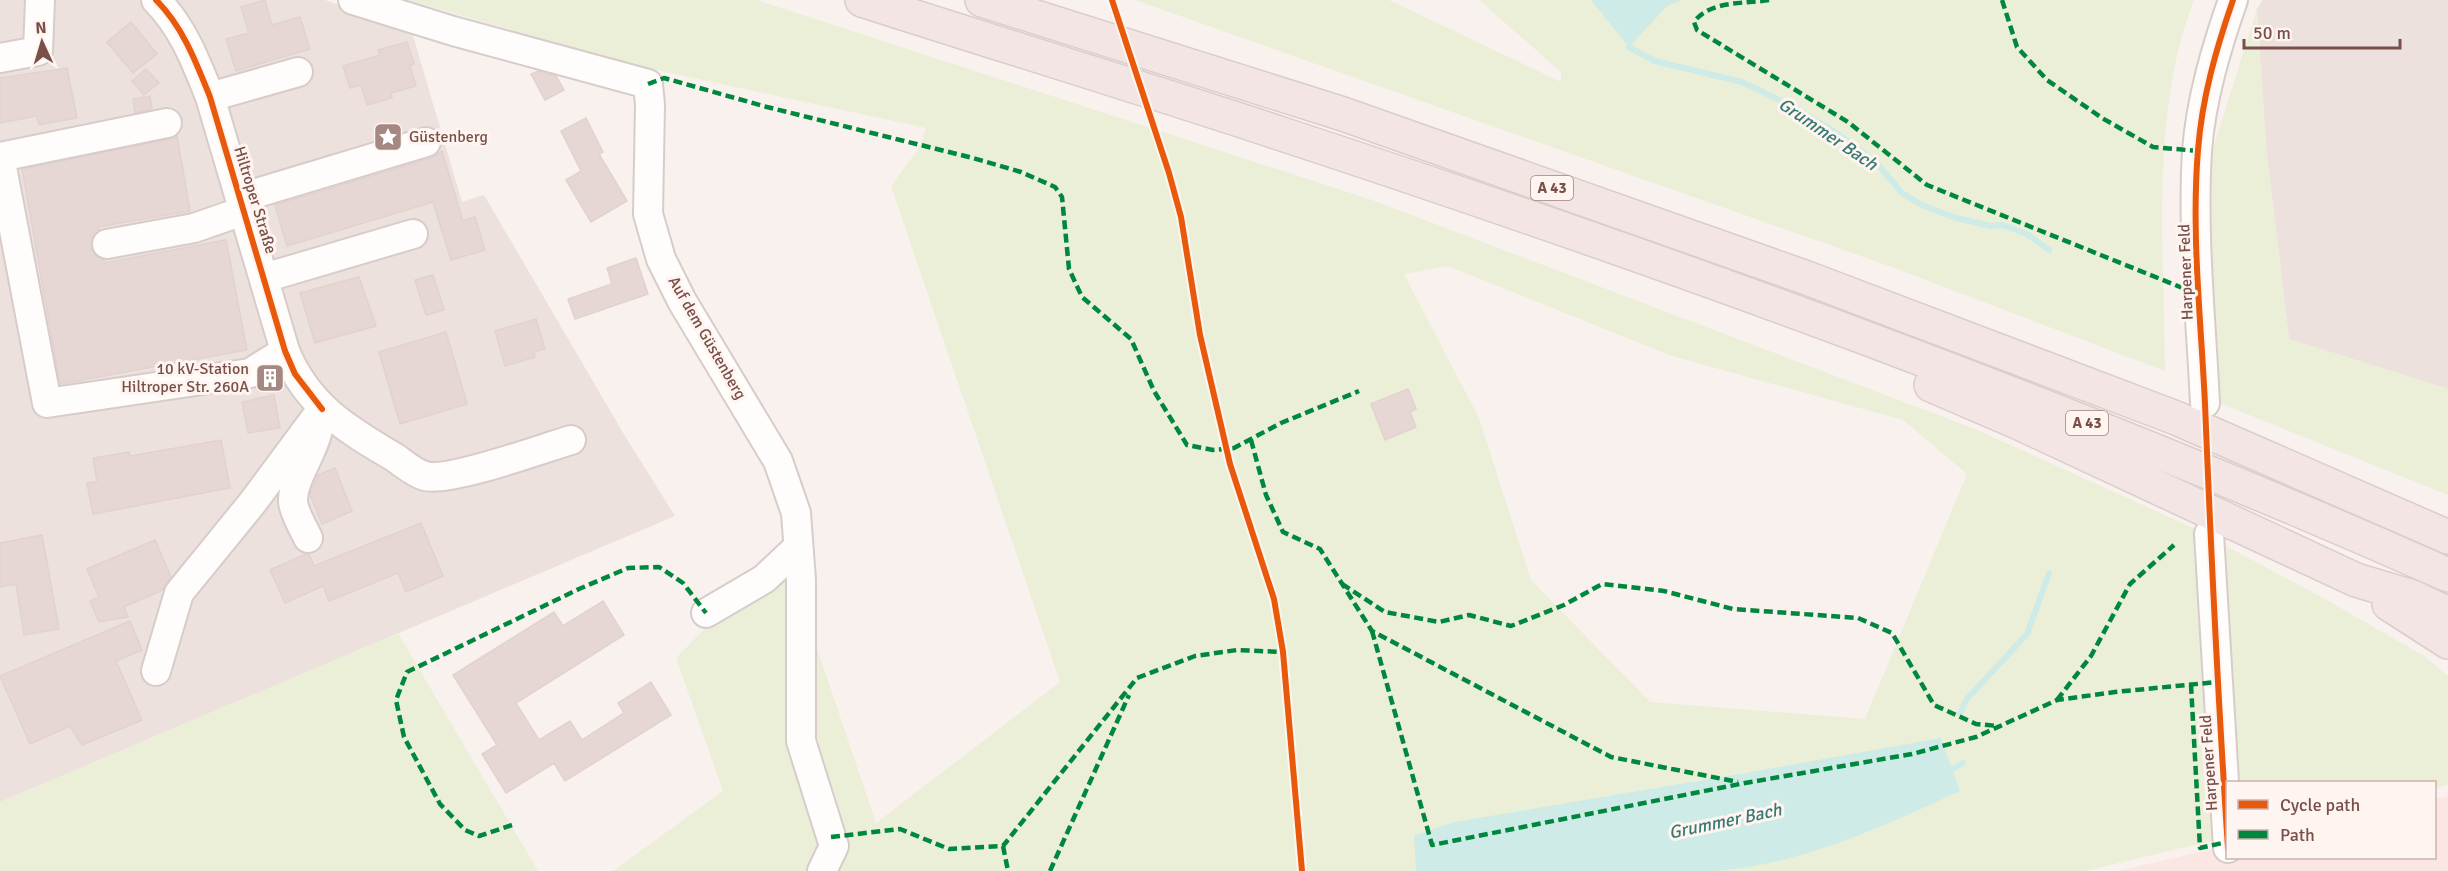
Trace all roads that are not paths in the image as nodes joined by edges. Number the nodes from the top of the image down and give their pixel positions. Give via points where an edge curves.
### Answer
1 (40, 0) edge
2 (156, 0) edge
3 (353, 0) edge
4 (862, 0) edge
5 (982, 0) edge
6 (2233, 0) edge
7 (0, 58) edge
8 (298, 72) dead end
9 (210, 97) junction
10 (167, 123) dead end
11 (426, 142) dead end
12 (242, 204) junction
13 (413, 234) dead end
14 (107, 244) dead end
15 (264, 278) junction
16 (1721, 285) junction
17 (285, 351) junction
18 (2205, 403) dead end
19 (322, 408) junction
20 (2176, 418) junction
21 (571, 440) dead end
22 (2448, 519) edge
23 (2210, 534) dead end
24 (2448, 537) edge
25 (308, 538) dead end
26 (797, 548) junction
27 (2448, 574) edge
28 (2356, 580) junction
29 (706, 613) dead end
30 (2448, 614) edge
31 (2448, 642) edge
32 (156, 671) dead end
33 (2226, 813) edge
34 (822, 871) edge

1 - 7 street via 38,51
2 - 9 street, Hiltroper Straße via 186,40
3 - 26 street, Auf dem Güstenberg via 648,84 648,214 661,259 778,461 796,513
4 - 16 highway, A 43 via 1283,134
5 - 20 highway, A 43 via 1343,114 1807,278
6 - 18 street, Harpener Feld via 2203,104 2198,151
8 - 9 street
9 - 12 street, Hiltroper Straße
10 - 17 street via 0,157 47,403 250,373
11 - 12 street
12 - 14 street via 194,228
12 - 15 street, Hiltroper Straße
13 - 15 street
15 - 17 street, Hiltroper Straße
16 - 27 highway, A 43 via 2034,401
16 - 28 highway via 1811,337 2017,422
17 - 19 street, Hiltroper Straße via 295,374
19 - 21 street, Hiltroper Straße via 349,431 426,477 460,474
19 - 25 street via 317,442 295,485 293,504
19 - 32 street via 179,593
20 - 22 highway via 2227,427
20 - 24 highway, A 43
23 - 33 street, Harpener Feld
26 - 29 street via 764,579
26 - 34 street, Auf dem Güstenberg via 801,580 801,741 834,846
28 - 30 highway via 2413,597
28 - 31 highway

